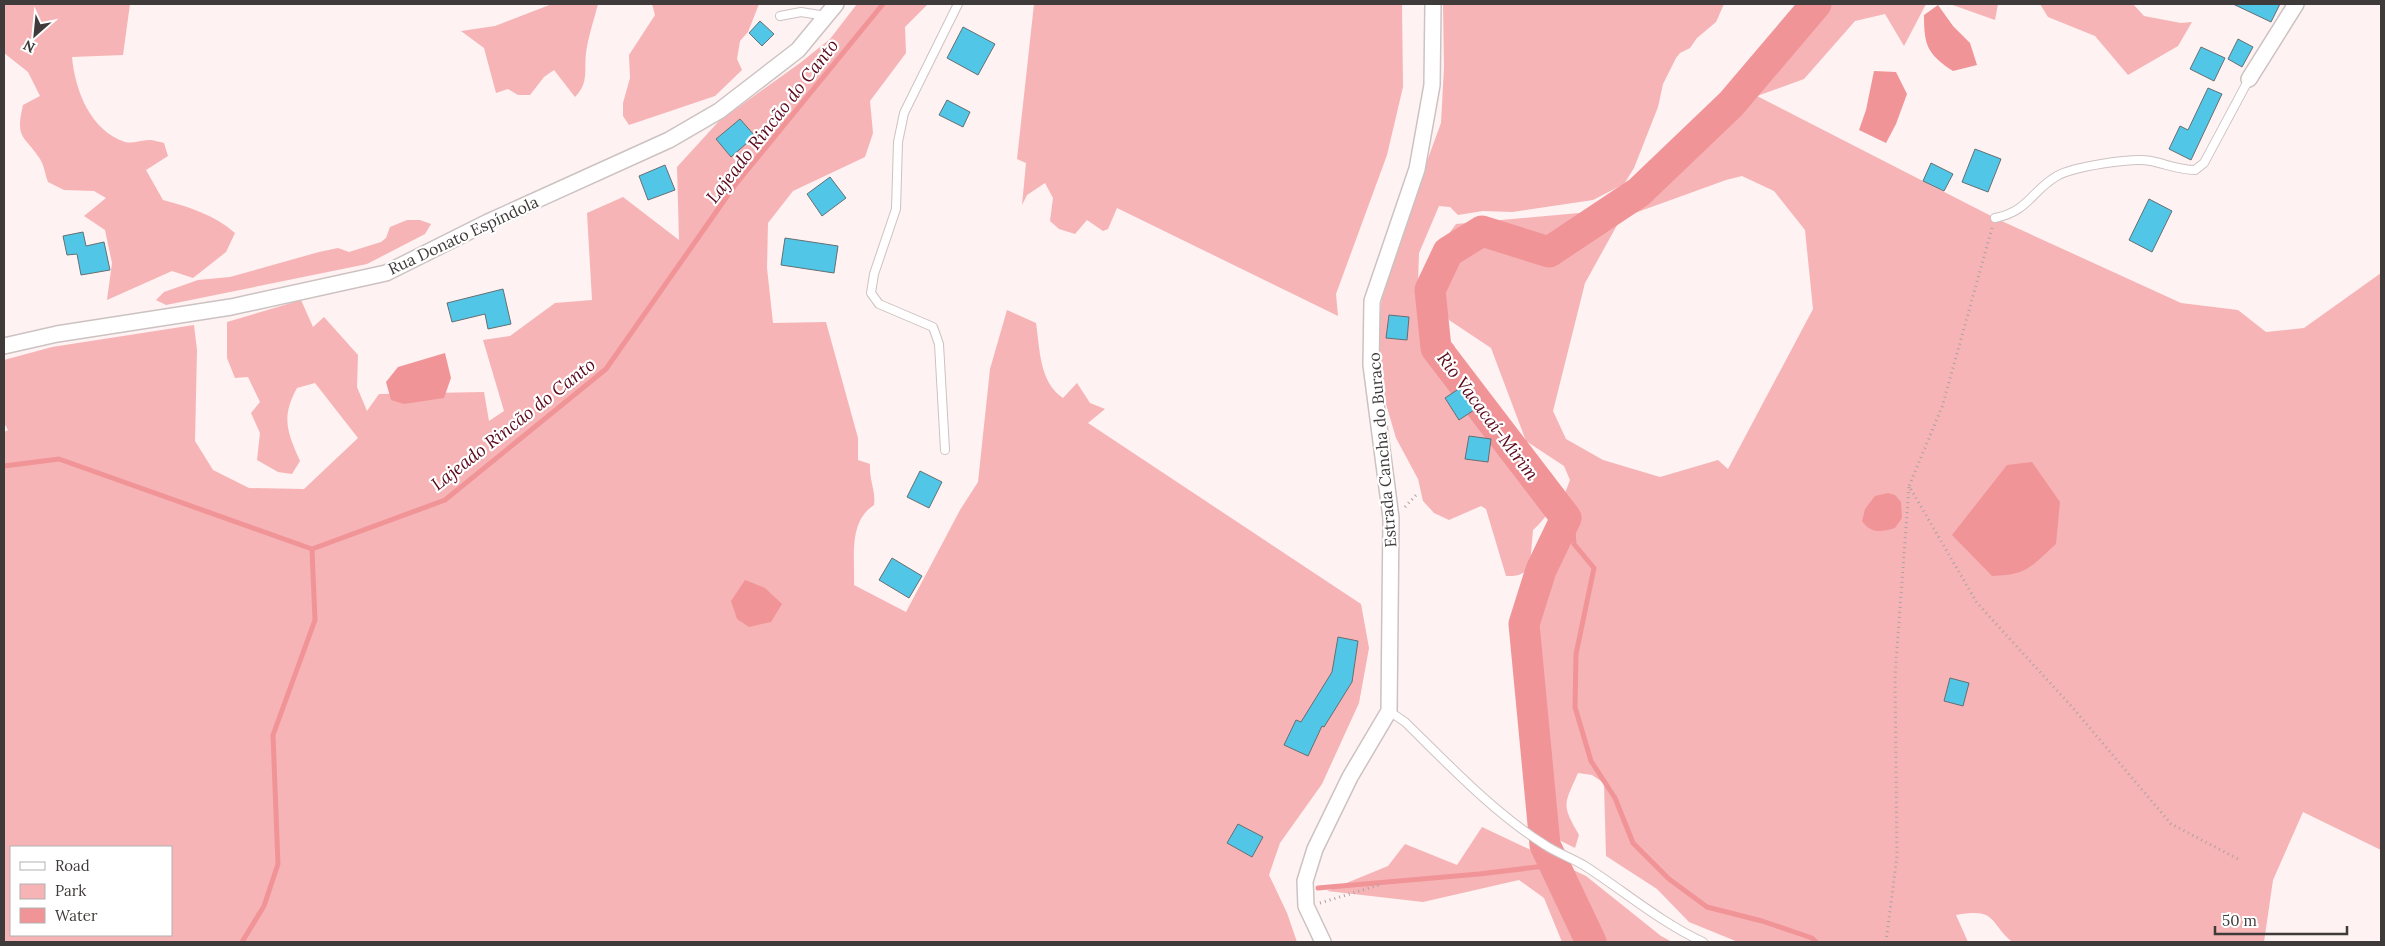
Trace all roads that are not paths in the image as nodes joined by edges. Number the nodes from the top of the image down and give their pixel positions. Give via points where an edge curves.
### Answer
1 (836, 4) edge
2 (958, 4) edge
3 (1432, 4) edge
4 (2296, 4) edge
5 (780, 16) dead end
6 (826, 16) junction
7 (2249, 79) joint
8 (1995, 218) road end
9 (4, 346) edge
10 (945, 450) dead end
11 (1389, 710) junction
12 (1322, 942) edge
13 (1703, 942) edge

1 - 6 street, Rua Donato Espíndola
2 - 10 lane via 904,113 898,142 896,209 870,293 879,304 933,327 939,344
3 - 11 street, Estrada Cancha do Buraco via 1432,86 1417,169 1372,301 1371,365 1391,518
4 - 7 street
5 - 6 lane via 801,12
6 - 9 street, Rua Donato Espíndola via 798,50 719,112 669,140 488,222 386,273 231,307 57,334
7 - 8 lane via 2204,163 2195,170 2178,170 2150,161 2120,160 2057,176 2019,211
11 - 12 street, Estrada Cancha do Buraco via 1315,849 1305,881 1306,906
11 - 13 lane via 1511,820 1683,933

